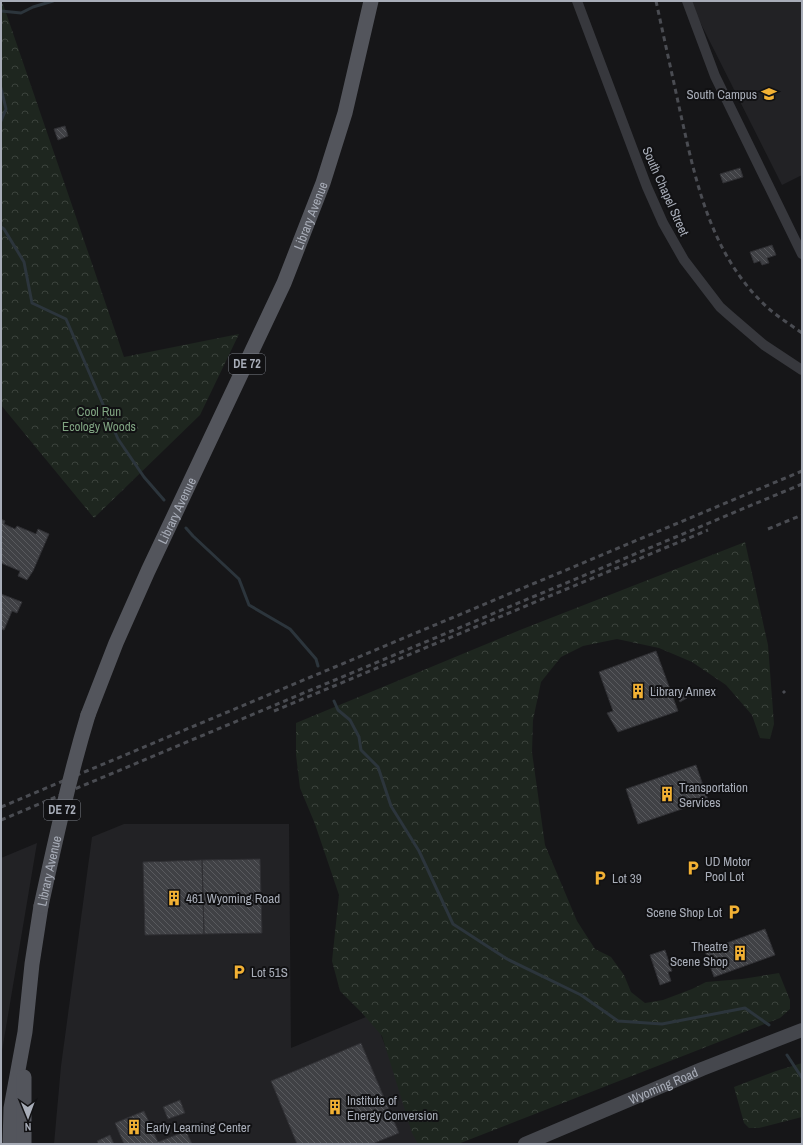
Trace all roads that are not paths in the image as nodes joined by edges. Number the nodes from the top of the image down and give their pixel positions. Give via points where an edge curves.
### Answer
1 (371, 1) edge
2 (577, 1) edge
3 (687, 1) edge
4 (802, 254) edge
5 (802, 370) edge
6 (802, 1030) edge
7 (25, 1032) junction
8 (10, 1144) edge
9 (24, 1144) edge
10 (525, 1144) edge

1 - 7 main road, Library Avenue / DE 72, bridge via 345,113 323,182 290,270 148,571 88,715 60,819 41,906
2 - 5 street, South Chapel Street via 647,187 663,223 684,260 728,315 764,345
3 - 4 street via 715,76
6 - 10 street, Wyoming Road
7 - 8 main road, Library Avenue / DE 72 via 11,1108
7 - 9 main road, Library Avenue / DE 72

